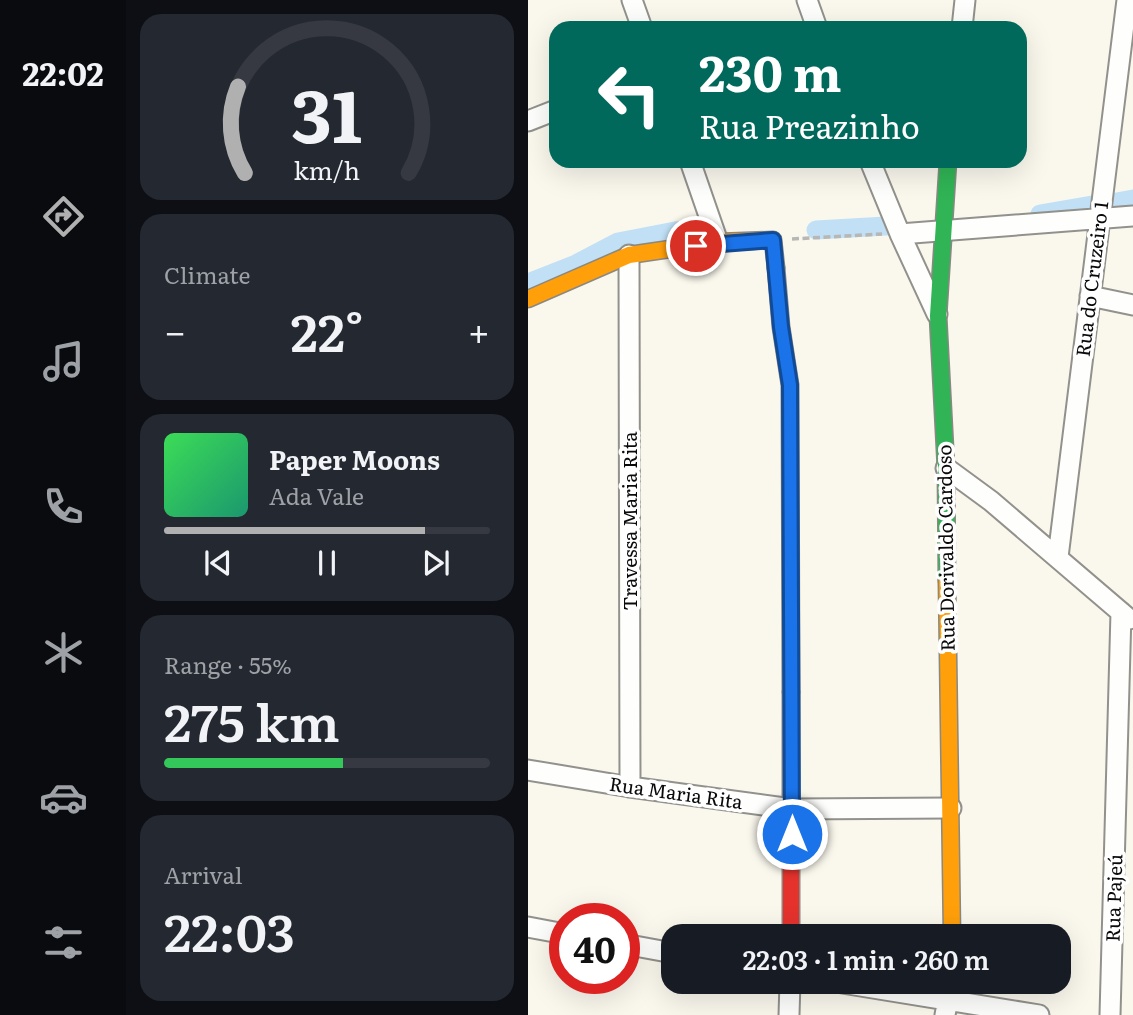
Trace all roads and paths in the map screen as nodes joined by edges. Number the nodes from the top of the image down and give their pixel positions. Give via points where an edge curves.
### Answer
1 (632, 0) edge
2 (807, 0) edge
3 (965, 0) edge
4 (1127, 0) edge
5 (640, 21) edge
6 (814, 21) edge
7 (963, 21) edge
8 (549, 113) edge
9 (528, 121) edge
10 (692, 168) edge
11 (873, 168) edge
12 (947, 168) edge
13 (1132, 216) edge
14 (1099, 220) junction
15 (943, 231) junction
16 (900, 233) junction
17 (773, 240) junction
18 (718, 243) junction
19 (629, 255) junction
20 (1090, 296) junction
21 (528, 299) edge
22 (1132, 305) edge
23 (938, 316) junction
24 (946, 468) junction
25 (1058, 557) junction
26 (1127, 617) edge
27 (528, 770) edge
28 (630, 787) junction
29 (951, 808) junction
30 (792, 809) junction
31 (791, 924) edge
32 (952, 924) edge
33 (528, 927) edge
34 (549, 931) edge
35 (640, 947) edge
36 (661, 951) edge
37 (790, 994) edge
38 (915, 994) edge
39 (948, 999) edge
40 (789, 1015) edge
41 (1039, 1015) edge
42 (1110, 1015) edge

1 - 5 street
2 - 6 street
3 - 7 street
4 - 14 street, Rua do Cruzeiro 1
8 - 9 street
10 - 18 street
11 - 16 street
12 - 15 street, Rua Dorivaldo Cardoso
13 - 14 street
14 - 15 street
14 - 20 street, Rua do Cruzeiro 1
15 - 16 street
15 - 23 street, Rua Dorivaldo Cardoso
16 - 17 path
16 - 23 street
17 - 18 street
17 - 30 street via 790,385
18 - 19 street
19 - 21 street
19 - 28 street, Travessa Maria Rita
20 - 22 street
20 - 25 street, Rua do Cruzeiro 1
23 - 24 street, Rua Dorivaldo Cardoso
24 - 25 street
24 - 29 street, Rua Dorivaldo Cardoso
25 - 26 street
26 - 42 street, Rua Pajeú
27 - 28 street, Rua Maria Rita
28 - 30 street, Rua Maria Rita
29 - 30 street, Rua Maria Rita
29 - 32 street, Rua Dorivaldo Cardoso
30 - 31 street
33 - 34 street
35 - 36 street
37 - 40 street
38 - 39 street
39 - 41 street

